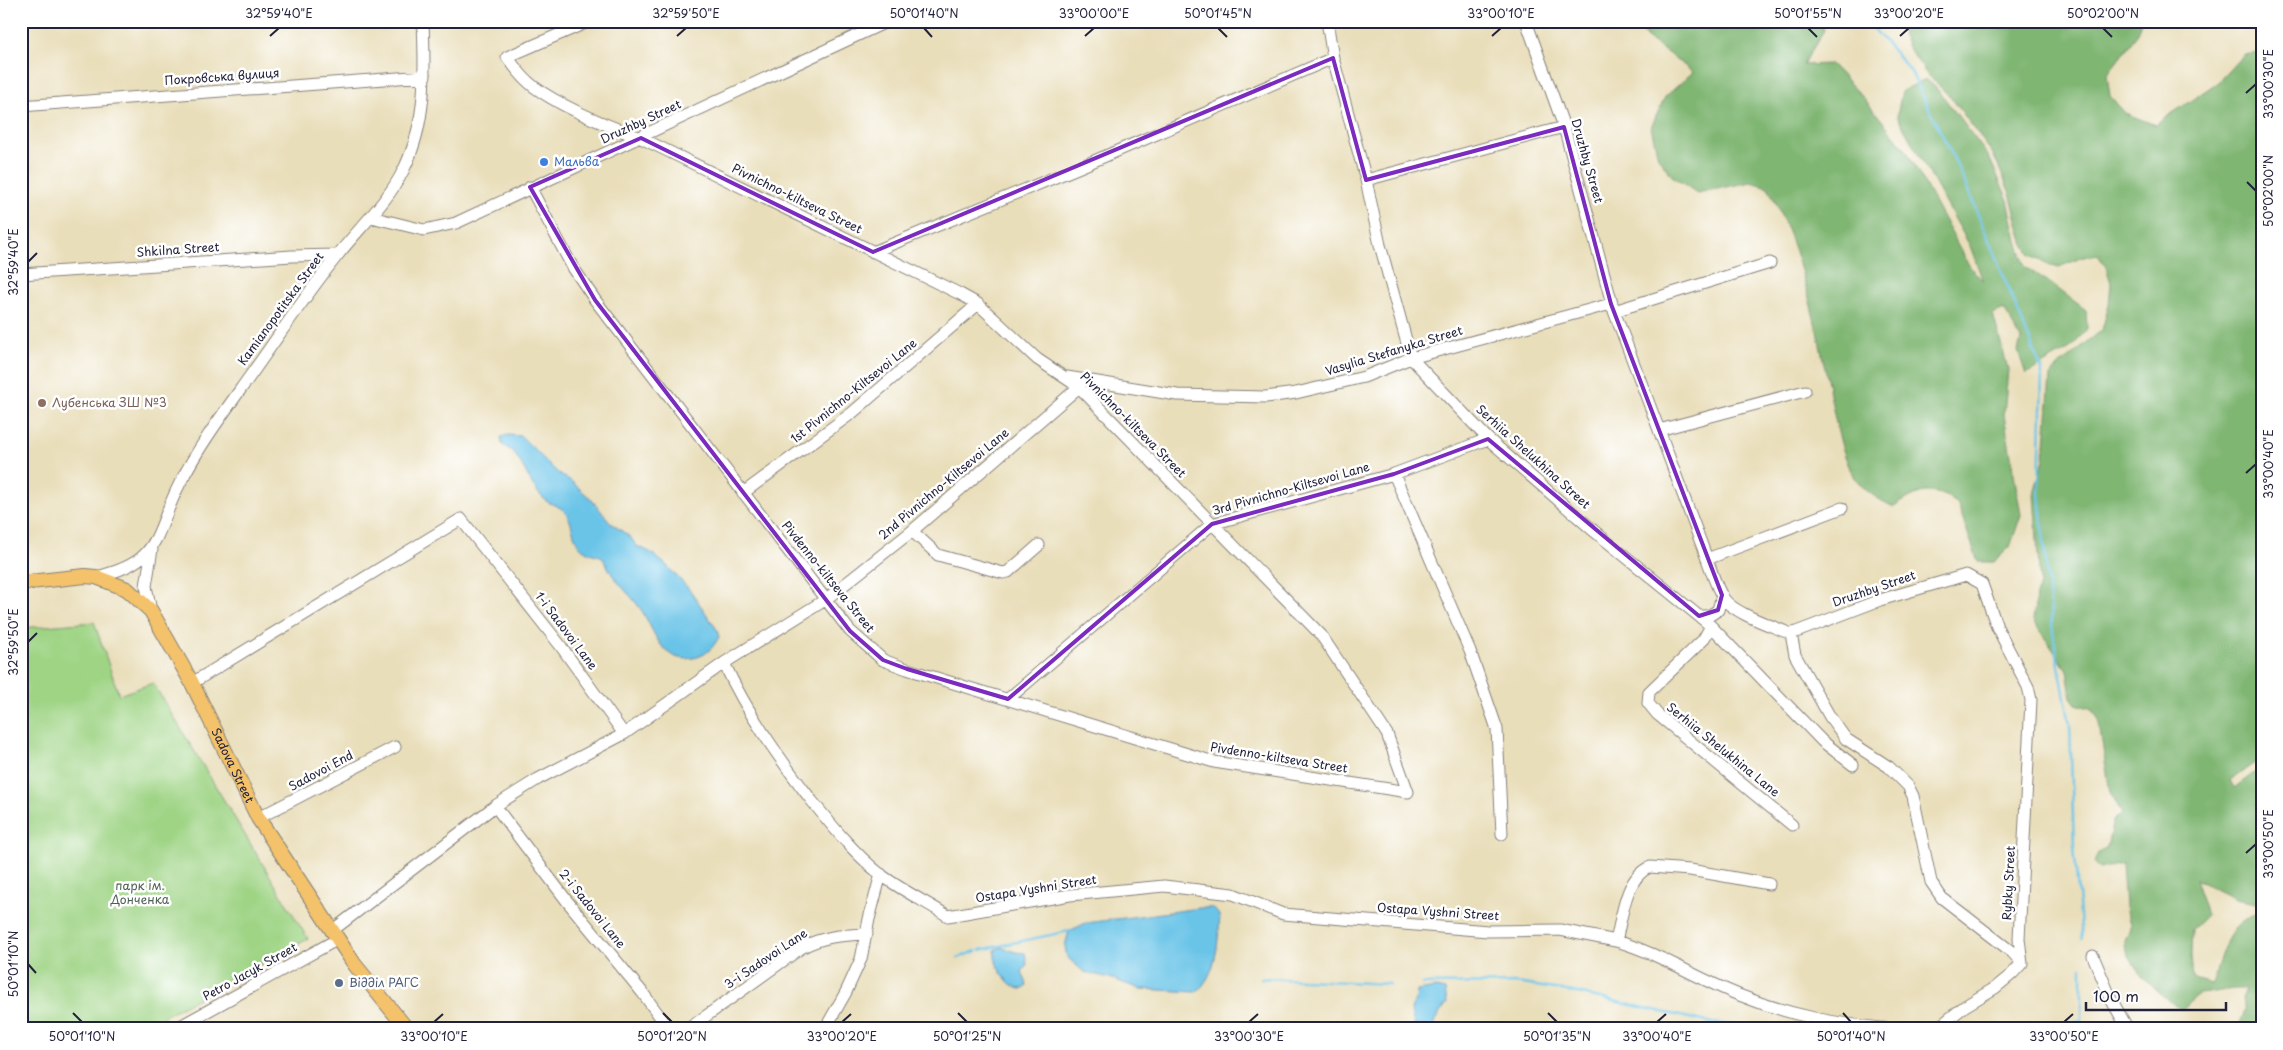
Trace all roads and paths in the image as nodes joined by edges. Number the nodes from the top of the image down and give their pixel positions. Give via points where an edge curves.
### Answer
1 (423, 21) edge
2 (590, 21) edge
3 (888, 21) edge
4 (1327, 21) edge
5 (1526, 21) edge
6 (1333, 58) junction
7 (425, 76) junction
8 (21, 106) edge
9 (1564, 127) junction
10 (641, 138) junction
11 (1366, 180) junction
12 (530, 187) junction
13 (371, 216) junction
14 (873, 252) junction
15 (337, 255) junction
16 (1770, 263) dead end
17 (21, 274) edge
18 (978, 304) junction
19 (1612, 307) junction
20 (1412, 358) junction
21 (1063, 376) junction
22 (1079, 387) junction
23 (1805, 391) dead end
24 (1659, 430) junction
25 (1488, 439) junction
26 (1394, 474) junction
27 (743, 493) junction
28 (1842, 508) dead end
29 (1212, 524) junction
30 (912, 531) junction
31 (1039, 545) dead end
32 (152, 546) junction
33 (1707, 559) junction
34 (1966, 575) joint
35 (96, 577) junction
36 (21, 582) edge
37 (1722, 595) junction
38 (826, 600) junction
39 (151, 611) junction
40 (1698, 616) junction
41 (1711, 626) junction
42 (1791, 634) junction
43 (724, 662) junction
44 (192, 684) junction
45 (1008, 699) junction
46 (624, 734) junction
47 (395, 747) dead end
48 (1853, 766) dead end
49 (1408, 792) joint
50 (495, 806) junction
51 (258, 818) junction
52 (1792, 825) dead end
53 (1502, 834) dead end
54 (881, 874) junction
55 (1769, 884) dead end
56 (867, 934) junction
57 (335, 935) junction
58 (1616, 941) junction
59 (2093, 956) dead end
60 (2022, 963) junction
61 (1940, 1028) edge
62 (175, 1029) edge
63 (407, 1029) edge
64 (669, 1029) edge
65 (688, 1029) edge
66 (825, 1029) edge
67 (1891, 1029) edge
68 (1896, 1029) edge
69 (2128, 1029) edge

1 - 7 street, Kamianopotitska Street
2 - 10 street, Pivnichno-kiltseva Street via 507,57 526,80 550,97
3 - 10 street, Druzhby Street
4 - 6 street, Serhiia Shelukhina Street
5 - 9 street, Druzhby Street
6 - 11 street, Serhiia Shelukhina Street
6 - 14 street
7 - 8 street, Покровська вулиця
7 - 13 street, Kamianopotitska Street via 422,113 413,149 403,171
9 - 11 street
9 - 19 street, Druzhby Street
10 - 12 street, Druzhby Street
10 - 14 street, Pivnichno-kiltseva Street
11 - 20 street, Serhiia Shelukhina Street via 1380,245
12 - 13 street, Druzhby Street via 456,223 435,229 413,229
12 - 27 street, Pivdenno-kiltseva Street via 572,266 595,300
13 - 15 street, Kamianopotitska Street
14 - 18 street, Pivnichno-kiltseva Street
15 - 17 street, Shkilna Street
15 - 32 street, Kamianopotitska Street via 202,444 177,489
16 - 19 street
18 - 21 street, Pivnichno-kiltseva Street via 1038,359
18 - 27 street, 1st Pivnichno-Kiltsevoi Lane via 852,413
19 - 20 street, Vasylia Stefanyka Street
19 - 24 street, Druzhby Street
20 - 21 street, Vasylia Stefanyka Street via 1364,377 1266,397 1177,395
20 - 25 street, Serhiia Shelukhina Street
21 - 22 street, Pivnichno-kiltseva Street
22 - 29 street, Pivnichno-kiltseva Street
22 - 30 street, 2nd Pivnichno-Kiltsevoi Lane
23 - 24 street
24 - 33 street, Druzhby Street
25 - 26 street, 3rd Pivnichno-Kiltsevoi Lane
25 - 40 street, Serhiia Shelukhina Street
26 - 29 street, 3rd Pivnichno-Kiltsevoi Lane
26 - 53 street via 1470,651 1497,729
27 - 38 street, Pivdenno-kiltseva Street
28 - 33 street
29 - 45 street, 3rd Pivnichno-Kiltsevoi Lane
29 - 49 street, Pivnichno-kiltseva Street via 1321,635 1387,734
30 - 31 street via 938,555 1004,573
30 - 38 street, 2nd Pivnichno-Kiltsevoi Lane
32 - 35 street, Kamianopotitska Street via 141,560 120,572
32 - 39 street via 146,586
33 - 37 street, Druzhby Street
34 - 42 street, Druzhby Street via 1880,600
34 - 60 street, Rybky Street via 1982,584 1997,627 2028,687 2031,700 2020,939
35 - 36 main road, Sadova Street
35 - 39 main road, Sadova Street via 127,589
37 - 40 street via 1718,610 1709,616
37 - 42 street, Druzhby Street via 1736,610
38 - 43 street, 2nd Pivnichno-Kiltsevoi Lane
38 - 45 street, Pivdenno-kiltseva Street via 850,631 883,660
39 - 44 main road, Sadova Street
40 - 41 street, Serhiia Shelukhina Street
41 - 48 street, Serhiia Shelukhina Street via 1822,741
41 - 52 street, Serhiia Shelukhina Lane via 1704,640 1649,692 1648,703 1657,714
42 - 60 street, Rybky Street via 1795,655 1846,739 1889,767 1908,786 1935,889
43 - 46 street, 2nd Pivnichno-Kiltsevoi Lane
43 - 54 street, Ostapa Vyshni Street via 749,710 802,788 835,829
44 - 46 street, 1-i Sadovoi Lane via 462,519
44 - 51 main road, Sadova Street
45 - 49 street, Pivdenno-kiltseva Street via 1214,762
46 - 50 street via 538,779
47 - 51 street, Sadovoi End
50 - 57 street
50 - 64 street, 2-i Sadovoi Lane
51 - 57 main road, Sadova Street
54 - 56 street
54 - 58 street, Ostapa Vyshni Street via 948,916 1070,895 1164,886 1233,894 1283,914 1488,931 1560,930
55 - 58 street via 1690,870 1650,867 1632,885
56 - 65 street, 3-i Sadovoi Lane via 834,935 816,940
56 - 66 street via 861,959
57 - 62 street, Petro Jacyk Street
57 - 63 main road, Sadova Street
58 - 67 street, Ostapa Vyshni Street via 1737,995 1777,1009 1802,1017
59 - 69 street
60 - 61 street via 1995,988 1965,1006
61 - 68 street

